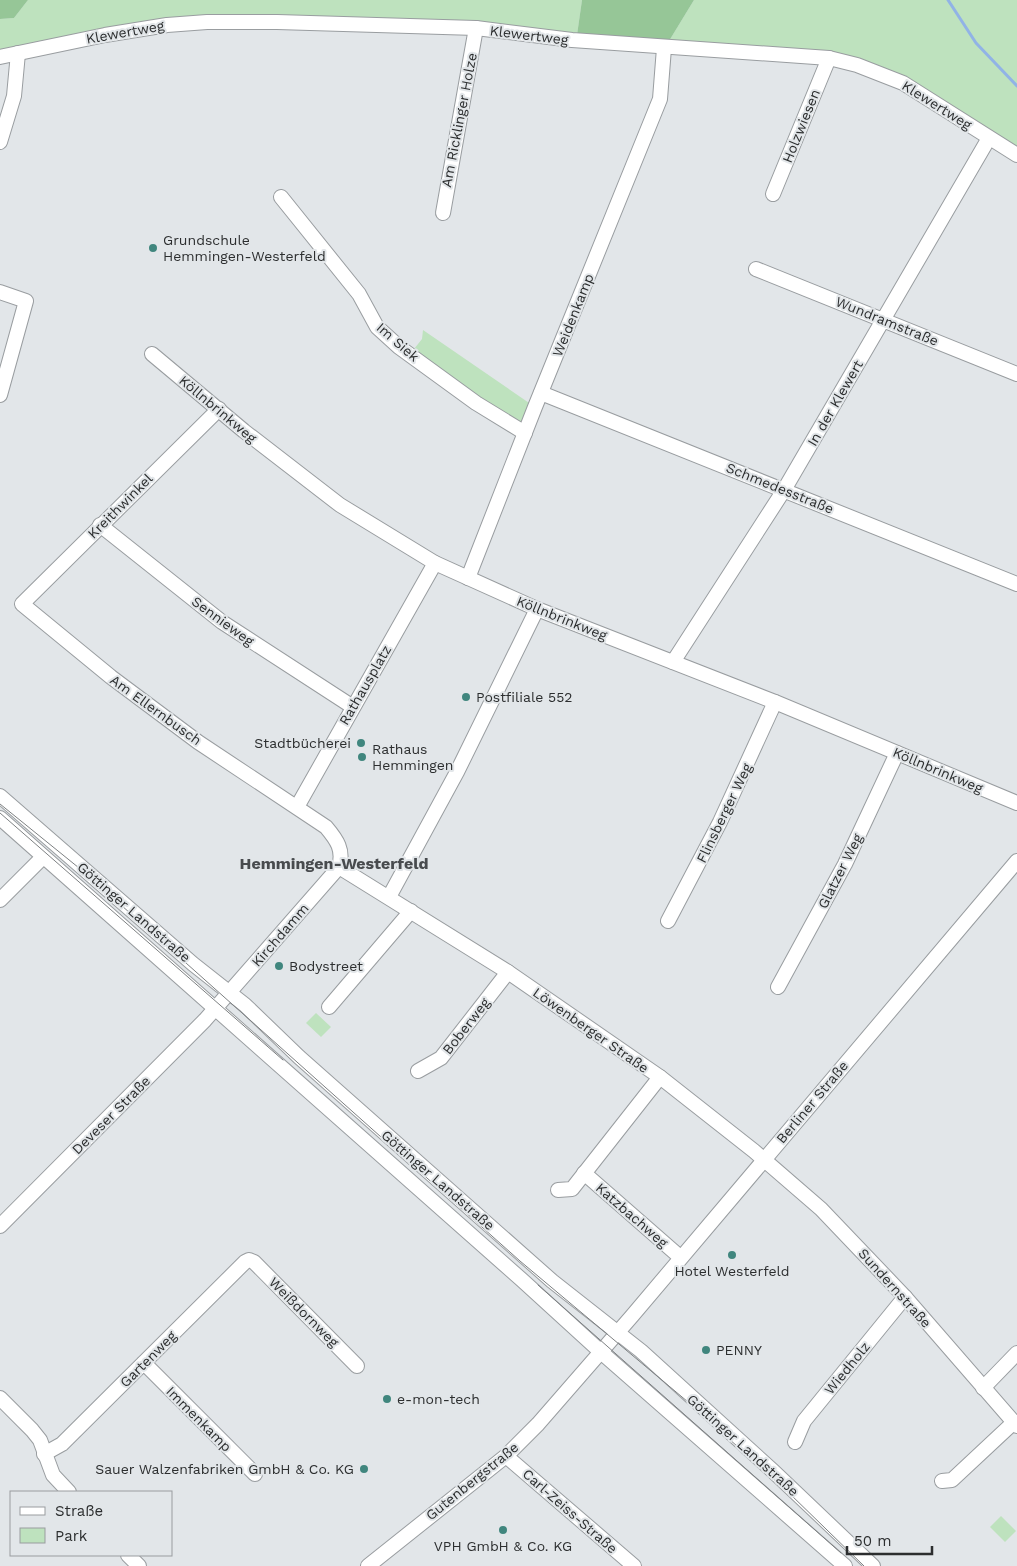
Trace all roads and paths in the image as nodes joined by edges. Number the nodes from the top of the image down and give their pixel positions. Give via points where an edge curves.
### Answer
1 (476, 28) junction
2 (664, 48) junction
3 (18, 53) junction
4 (0, 56) edge
5 (829, 58) junction
6 (989, 138) junction
7 (0, 142) edge
8 (1017, 155) edge
9 (773, 194) dead end
10 (281, 197) dead end
11 (443, 213) dead end
12 (756, 269) dead end
13 (0, 292) edge
14 (883, 320) junction
15 (152, 354) dead end
16 (1017, 374) edge
17 (541, 393) junction
18 (0, 395) edge
19 (219, 410) junction
20 (525, 433) junction
21 (784, 490) junction
22 (100, 525) junction
23 (435, 563) junction
24 (468, 578) junction
25 (1017, 584) edge
26 (22, 604) joint
27 (537, 609) junction
28 (673, 662) junction
29 (775, 702) junction
30 (353, 707) junction
31 (897, 753) junction
32 (0, 796) edge
33 (1017, 803) edge
34 (296, 807) junction
35 (0, 818) edge
36 (43, 857) junction
37 (1017, 861) edge
38 (339, 867) junction
39 (389, 897) junction
40 (0, 900) edge
41 (410, 911) junction
42 (668, 921) dead end
43 (508, 972) junction
44 (778, 987) dead end
45 (221, 1002) junction
46 (329, 1007) dead end
47 (418, 1071) dead end
48 (660, 1077) junction
49 (763, 1160) junction
50 (584, 1173) junction
51 (558, 1190) dead end
52 (0, 1226) edge
53 (680, 1257) junction
54 (249, 1260) joint
55 (905, 1297) junction
56 (609, 1343) junction
57 (1017, 1353) edge
58 (144, 1363) junction
59 (357, 1366) dead end
60 (983, 1388) junction
61 (0, 1398) edge
62 (1015, 1425) edge
63 (795, 1442) dead end
64 (44, 1454) junction
65 (506, 1456) junction
66 (255, 1474) dead end
67 (942, 1481) dead end
68 (68, 1491) edge
69 (129, 1556) edge
70 (139, 1566) edge
71 (368, 1566) edge
72 (634, 1566) edge
73 (845, 1566) edge
74 (873, 1566) edge

1 - 2 street, Klewertweg
1 - 3 street, Klewertweg via 207,22 113,33
1 - 11 street, Am Ricklinger Holze
2 - 5 street, Klewertweg
2 - 17 street, Weidenkamp via 660,99
3 - 4 street, Klewertweg
3 - 7 street via 14,96
5 - 6 street, Klewertweg via 903,83
5 - 9 street, Holzwiesen
6 - 8 street, Klewertweg
6 - 14 street, In der Klewert
10 - 20 street, Im Siek via 359,294 377,326 476,403
12 - 14 street, Wundramstraße
13 - 18 street via 26,301
14 - 16 street, Wundramstraße
14 - 21 street, In der Klewert
15 - 19 street, Köllnbrinkweg
17 - 20 street, Weidenkamp
17 - 21 street, Schmedesstraße
19 - 22 street, Kreithwinkel
19 - 23 street, Köllnbrinkweg via 340,504
20 - 24 street, Weidenkamp
21 - 25 street, Schmedesstraße
21 - 28 street, In der Klewert
22 - 26 street, Kreithwinkel
22 - 30 street, Sennieweg via 222,622
23 - 24 street, Köllnbrinkweg
23 - 30 street, Rathausplatz
24 - 27 street, Köllnbrinkweg
26 - 34 street, Am Ellernbusch via 111,678 184,732
27 - 28 street, Köllnbrinkweg
27 - 39 street via 457,772
28 - 29 street, Köllnbrinkweg
29 - 31 street, Köllnbrinkweg
29 - 42 street, Flinsberger Weg via 707,848
30 - 34 street, Rathausplatz
31 - 33 street, Köllnbrinkweg
31 - 44 street, Glatzer Weg via 845,864
32 - 45 street, Göttinger Landstraße
34 - 38 street via 326,828 338,842 341,853
35 - 36 street, Göttinger Landstraße
36 - 40 street
36 - 45 street, Göttinger Landstraße
37 - 49 street, Berliner Straße
38 - 39 street
38 - 45 street, Kirchdamm
39 - 41 street
41 - 43 street, Löwenberger Straße
41 - 46 street
43 - 47 street, Boberweg via 441,1058
43 - 48 street, Löwenberger Straße
45 - 52 street, Deveser Straße
45 - 56 street, Göttinger Landstraße via 366,1142
45 - 56 street, Göttinger Landstraße via 245,1005 299,1057 552,1281
48 - 49 street, Löwenberger Straße
48 - 50 street, Katzbachweg
49 - 53 street, Berliner Straße
49 - 55 street, Sundernstraße via 821,1209
50 - 51 street, Katzbachweg via 572,1188
50 - 53 street, Katzbachweg
53 - 56 street, Berliner Straße
54 - 58 street, Gartenweg
54 - 59 street, Weißdornweg
55 - 60 street, Sundernstraße
55 - 63 street, Wiedholz via 804,1420
56 - 65 street, Gutenbergstraße
56 - 73 street, Göttinger Landstraße
56 - 74 street, Göttinger Landstraße via 773,1471
57 - 60 street
58 - 64 street, Gartenweg via 62,1444
58 - 66 street, Immenkamp
60 - 62 street, Sundernstraße
61 - 64 street via 40,1440
62 - 67 street via 952,1480
64 - 68 street via 53,1475
65 - 71 street, Gutenbergstraße
65 - 72 street, Carl-Zeiss-Straße
69 - 70 street

